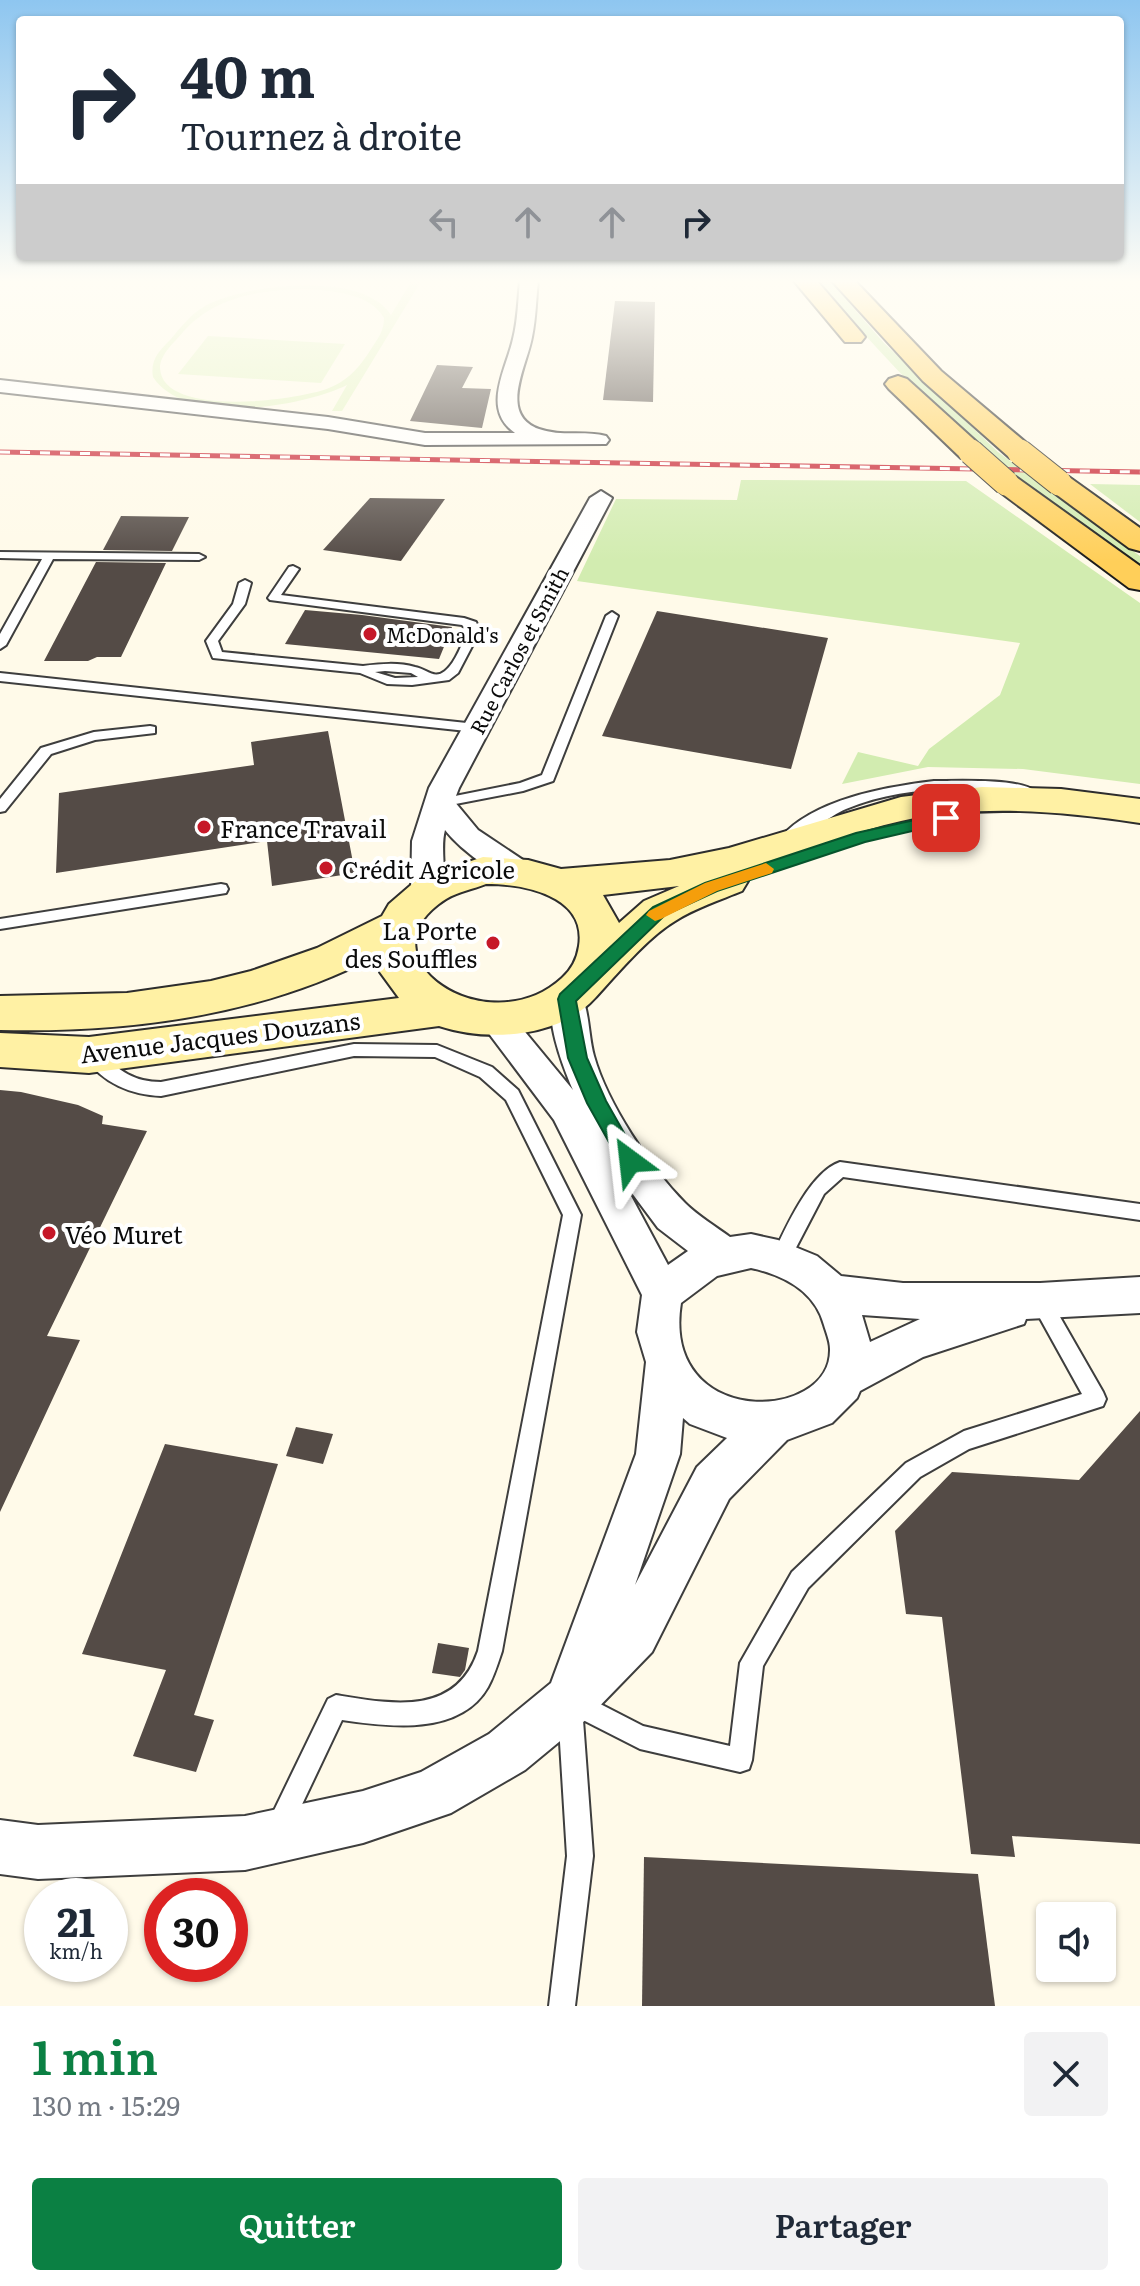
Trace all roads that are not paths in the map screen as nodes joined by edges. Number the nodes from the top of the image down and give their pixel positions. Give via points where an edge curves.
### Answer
1 (512, 375) edge
2 (890, 375) edge
3 (931, 375) edge
4 (0, 386) edge
5 (565, 440) junction
6 (599, 440) dead end
7 (601, 498) dead end
8 (1140, 542) edge
9 (0, 555) edge
10 (49, 556) junction
11 (199, 557) dead end
12 (293, 569) dead end
13 (1140, 581) edge
14 (245, 583) dead end
15 (612, 616) dead end
16 (0, 645) edge
17 (0, 677) edge
18 (476, 728) junction
19 (150, 730) dead end
20 (440, 803) junction
21 (0, 808) edge
22 (1140, 811) edge
23 (1140, 827) edge
24 (518, 871) junction
25 (557, 883) junction
26 (221, 889) dead end
27 (427, 893) junction
28 (0, 924) edge
29 (398, 926) junction
30 (581, 984) junction
31 (441, 1009) junction
32 (0, 1013) edge
33 (495, 1019) junction
34 (0, 1050) edge
35 (89, 1055) junction
36 (1140, 1212) edge
37 (721, 1253) junction
38 (781, 1257) junction
39 (832, 1293) junction
40 (662, 1294) junction
41 (1140, 1295) edge
42 (1040, 1301) junction
43 (666, 1365) junction
44 (844, 1377) junction
45 (772, 1425) junction
46 (570, 1700) junction
47 (273, 1836) junction
48 (0, 1847) edge
49 (546, 2006) edge
50 (562, 2006) edge

1 - 5 street via 509,412 519,427
2 - 13 main road, bridge via 1006,483
3 - 8 main road, bridge via 1020,452
4 - 5 street via 425,439
5 - 6 street
7 - 18 street, Rue Carlos et Smith
9 - 10 lane
10 - 11 lane
10 - 16 lane
12 - 14 lane via 274,598 472,625 474,631 445,677 402,683 376,679 363,670 217,655 212,641 239,604
15 - 20 lane via 548,778
17 - 18 lane
18 - 20 street, Rue Carlos et Smith
19 - 21 lane via 94,736 46,751
20 - 24 street via 467,837
20 - 27 street, Rue Carlos et Smith via 427,841
22 - 25 main road via 1004,798 929,804 693,869
23 - 30 main road via 1004,814 895,828 711,887 659,911
24 - 25 main road
24 - 27 main road via 460,876
25 - 30 main road via 585,902 601,934 601,951
26 - 28 lane
27 - 29 main road
29 - 31 main road via 394,957 399,972
29 - 32 main road, Avenue Jacques Douzans via 332,959 247,989 149,1009
30 - 33 main road via 545,1010
30 - 37 street via 577,1058 597,1103 630,1161 672,1216
31 - 33 main road
31 - 35 main road, Avenue Jacques Douzans
33 - 40 street via 568,1111
34 - 35 main road, Avenue Jacques Douzans
35 - 47 lane via 121,1081 161,1089 354,1050 437,1051 486,1072 512,1095 572,1215 490,1651 477,1684 447,1708 398,1717 336,1707
36 - 38 lane via 840,1169 818,1189
37 - 38 street
37 - 40 street via 694,1265
38 - 39 street via 809,1271
39 - 42 street via 903,1301
39 - 44 street via 846,1320 850,1349
40 - 43 street via 658,1325
41 - 42 street
42 - 44 street via 912,1341
42 - 46 lane via 1096,1399 964,1441 913,1470 800,1580 752,1663 740,1760 640,1737
43 - 45 street via 683,1391 708,1411 740,1423
43 - 46 street via 658,1454
44 - 45 street via 827,1400 803,1417
45 - 46 street via 713,1483 635,1635
46 - 47 street via 507,1752 432,1794 363,1817
46 - 50 lane via 580,1856
47 - 48 street via 245,1843 38,1852
49 - 50 lane

